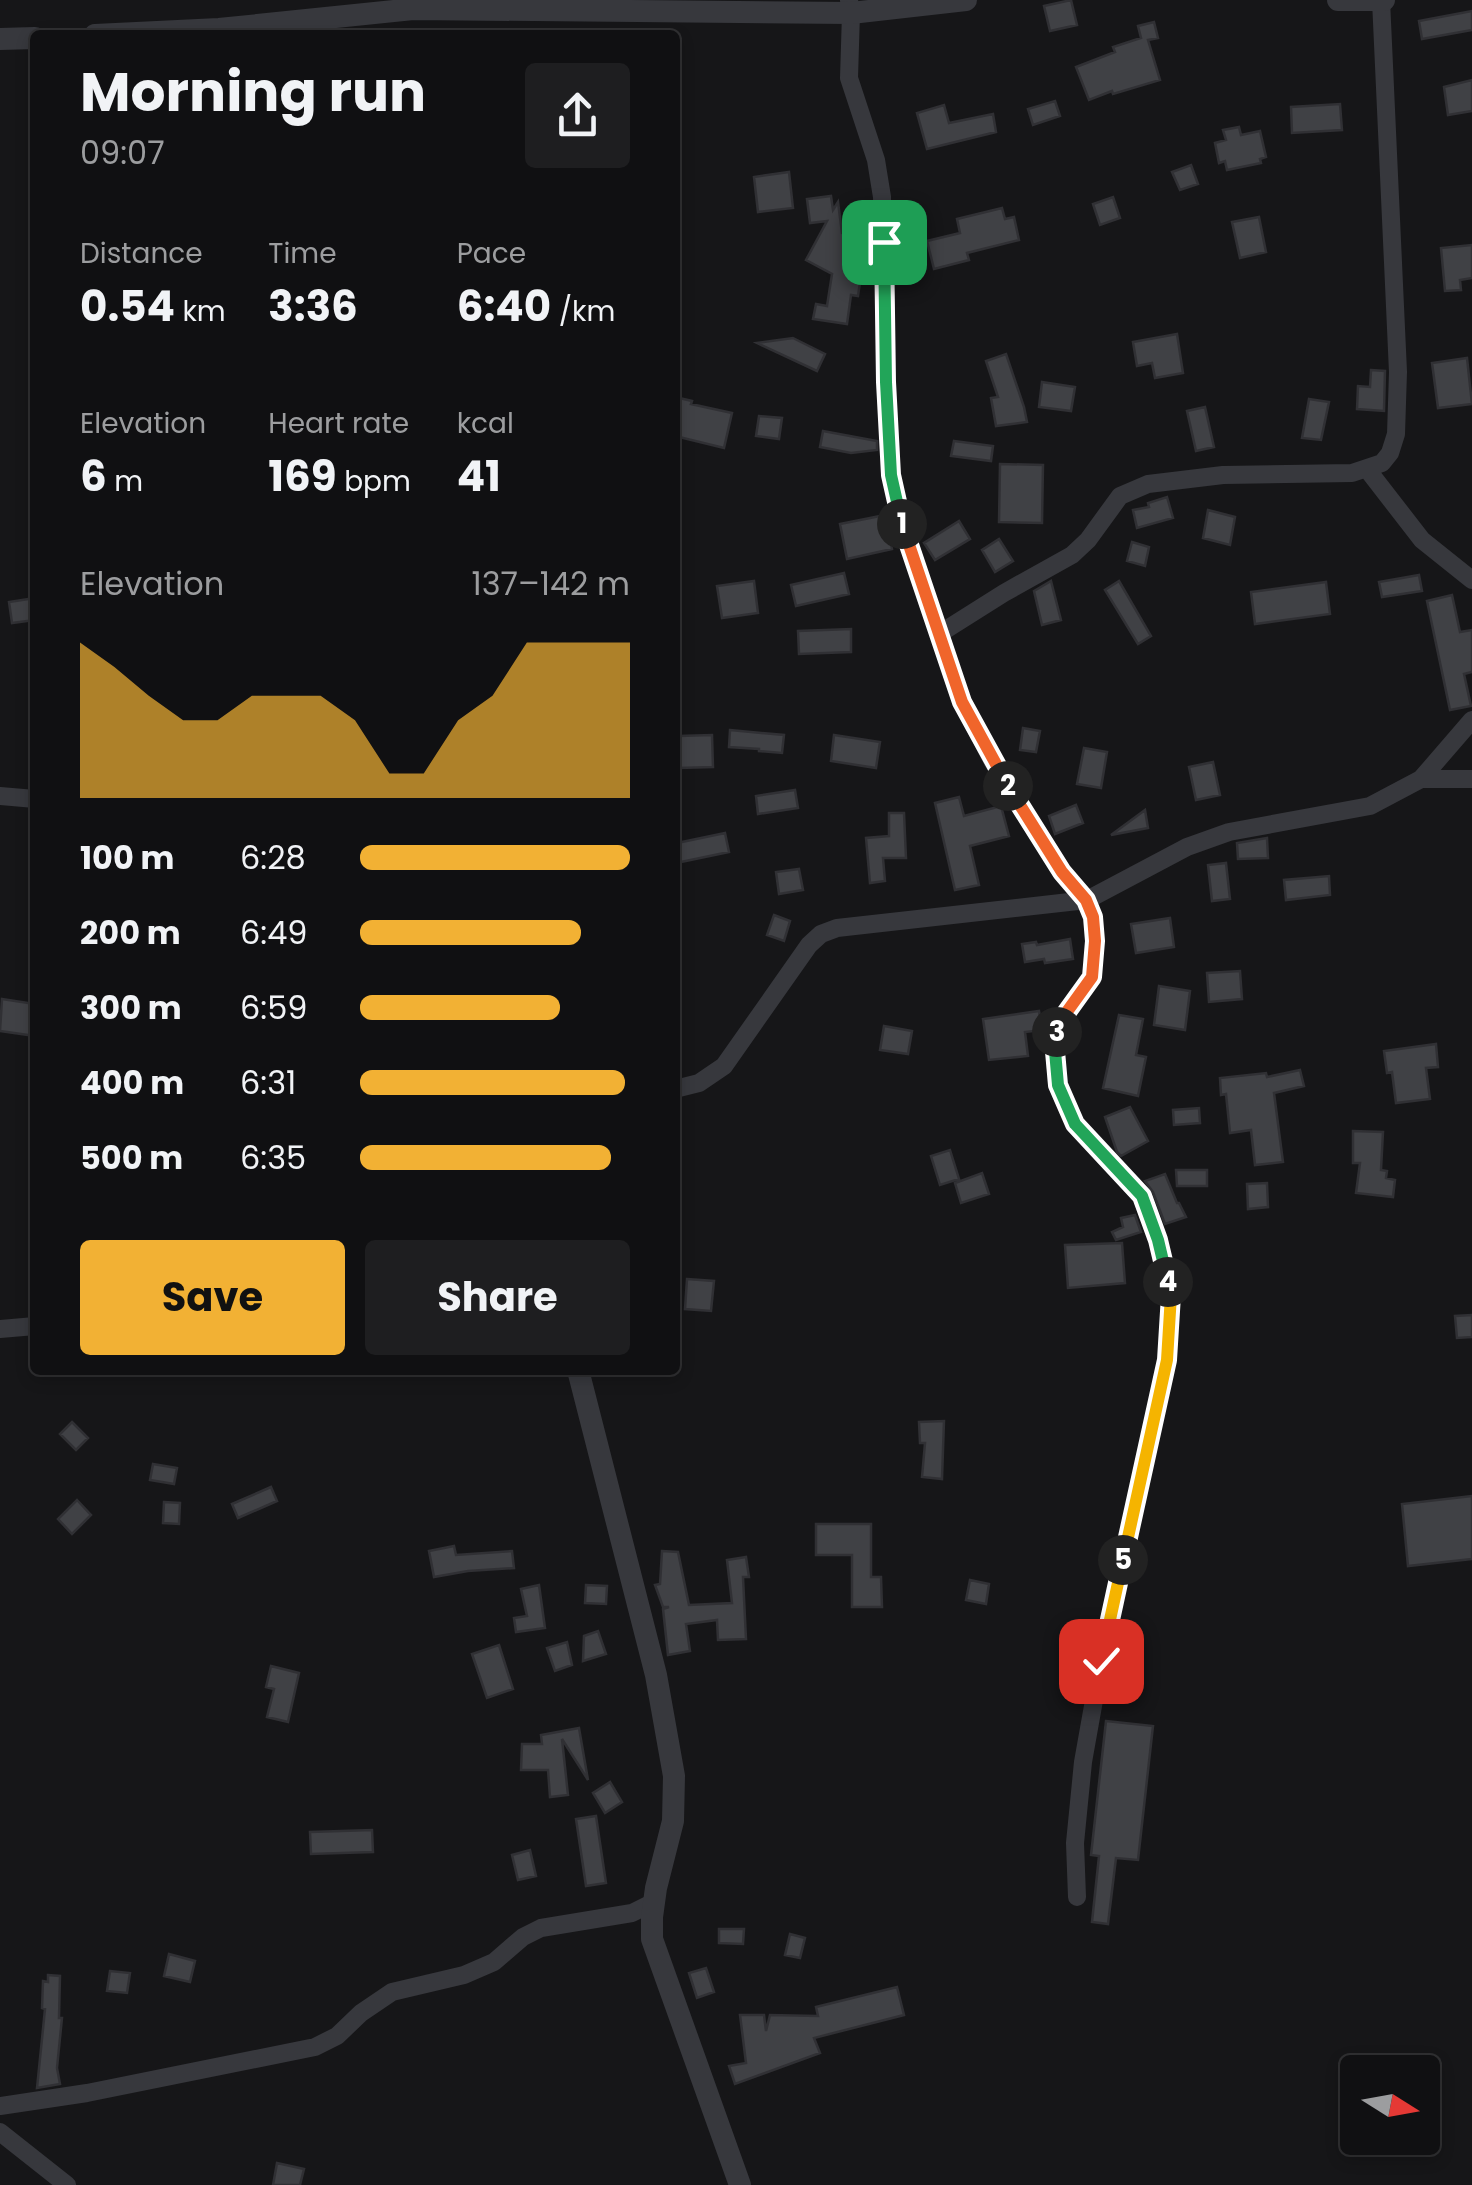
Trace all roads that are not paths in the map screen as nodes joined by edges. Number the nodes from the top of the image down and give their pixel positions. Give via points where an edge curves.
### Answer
1 (966, 0) edge
2 (1338, 0) edge
3 (1383, 0) edge
4 (850, 7) edge
5 (354, 25) edge
6 (198, 30) edge
7 (30, 38) edge
8 (0, 39) edge
9 (1367, 468) junction
10 (1472, 580) edge
11 (939, 634) junction
12 (1472, 720) edge
13 (1421, 778) junction
14 (1472, 779) edge
15 (0, 796) edge
16 (30, 799) edge
17 (1086, 900) junction
18 (680, 1088) edge
19 (30, 1326) edge
20 (0, 1329) edge
21 (579, 1375) edge
22 (1077, 1896) dead end
23 (654, 1902) junction
24 (0, 2106) edge
25 (0, 2132) edge
26 (67, 2185) edge
27 (740, 2185) edge

1 - 4 street
2 - 3 street
3 - 9 street via 1396,434 1390,454
4 - 5 street via 413,9
4 - 11 street via 848,78 882,197 891,475
5 - 6 street
7 - 8 street
9 - 10 street via 1422,540
9 - 11 street via 1148,484 1120,496 1072,555
11 - 17 street via 962,702 994,762
12 - 13 street
13 - 14 street
13 - 17 street via 1370,806 1187,846
15 - 16 street
17 - 18 street via 822,934 724,1066
17 - 22 street via 1095,941 1092,977 1054,1040 1058,1085 1075,1124 1142,1196 1171,1295 1167,1360 1084,1762
19 - 20 street
21 - 23 street via 656,1675 674,1776 673,1821
23 - 24 street via 632,1913 541,1928 479,1969 392,1992 316,2048
23 - 27 street via 652,1940
25 - 26 street

